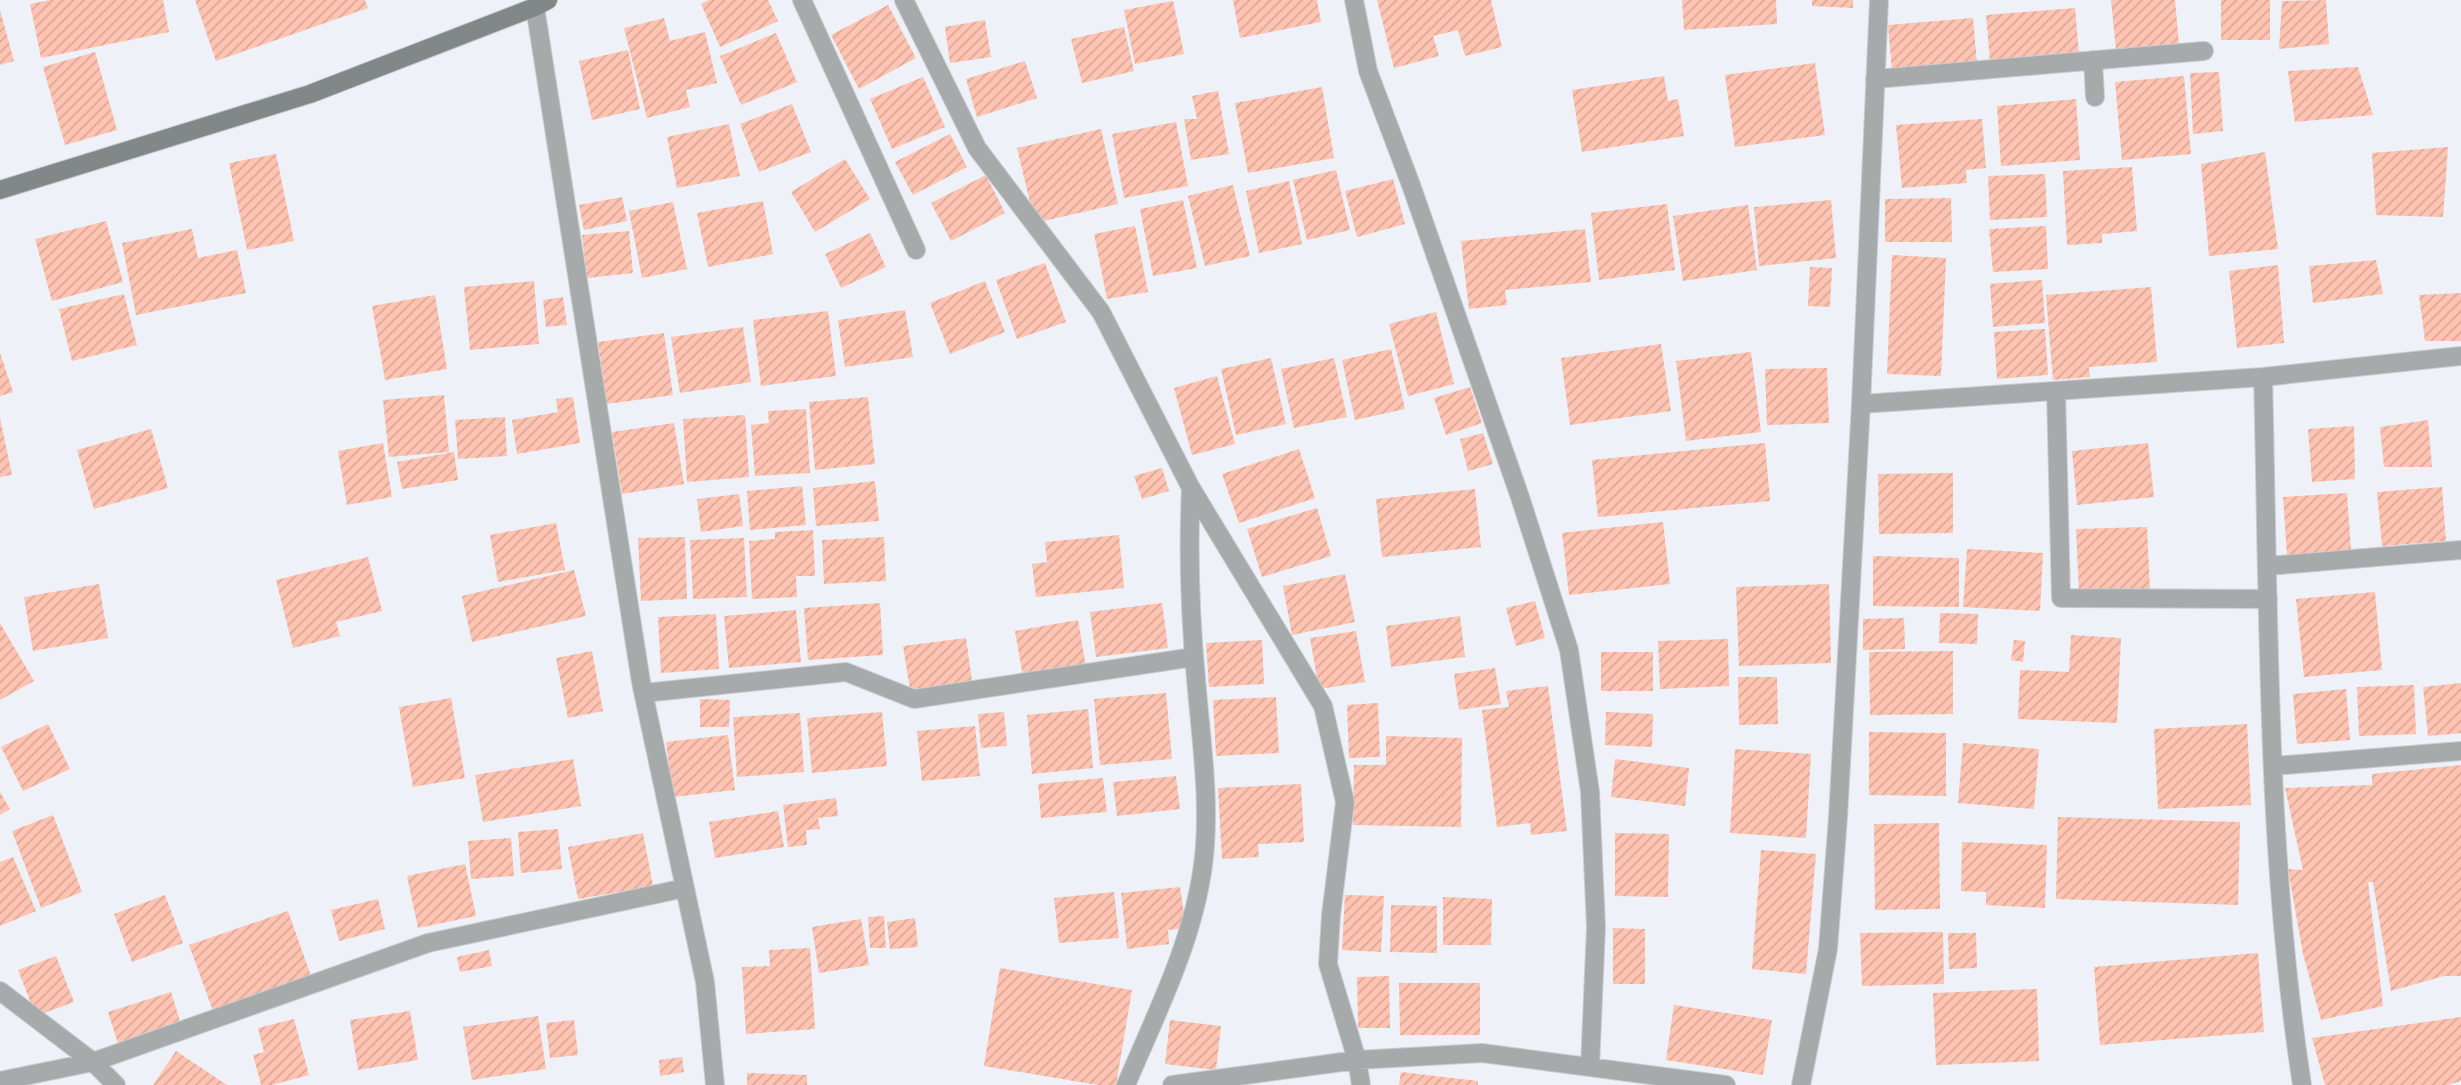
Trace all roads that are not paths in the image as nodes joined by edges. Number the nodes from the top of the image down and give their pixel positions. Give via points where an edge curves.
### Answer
1 (802, 0) edge
2 (904, 0) edge
3 (1354, 0) edge
4 (1879, 0) edge
5 (542, 4) edge
6 (2204, 51) dead end
7 (2093, 60) junction
8 (1875, 79) junction
9 (2095, 97) dead end
10 (0, 190) edge
11 (916, 250) dead end
12 (2461, 356) edge
13 (2263, 377) junction
14 (2056, 390) junction
15 (1861, 404) junction
16 (1191, 488) junction
17 (2461, 550) edge
18 (2268, 566) junction
19 (2268, 599) junction
20 (1194, 657) junction
21 (644, 693) junction
22 (2461, 751) edge
23 (2273, 766) junction
24 (685, 888) junction
25 (0, 991) edge
26 (1357, 1060) junction
27 (93, 1062) junction
28 (1590, 1067) junction
29 (0, 1081) edge
30 (116, 1085) edge
31 (715, 1085) edge
32 (1126, 1085) edge
33 (1172, 1085) edge
34 (1361, 1085) edge
35 (1726, 1085) edge
36 (1801, 1085) edge
37 (2302, 1085) edge

1 - 11 street
2 - 16 street via 977,148 1101,312
3 - 28 street via 1368,71 1520,497 1569,650 1591,806 1596,927
4 - 8 street
5 - 10 street via 310,94
5 - 21 street
6 - 7 street
7 - 8 street
7 - 9 street
8 - 15 street
12 - 13 street
13 - 14 street
13 - 18 street
14 - 15 street
14 - 19 street via 2061,598
15 - 36 street via 1828,949
16 - 20 street via 1188,556
16 - 26 street via 1323,706 1345,802 1328,964
17 - 18 street
18 - 19 street
19 - 23 street
20 - 21 street via 914,699 846,672
20 - 32 street via 1206,786 1204,863 1192,923
21 - 24 street
22 - 23 street
23 - 37 street via 2291,1010
24 - 27 street via 428,943
24 - 31 street via 705,982
25 - 27 street
26 - 28 street via 1482,1052
26 - 33 street
26 - 34 street
27 - 29 street
27 - 30 street
28 - 35 street

